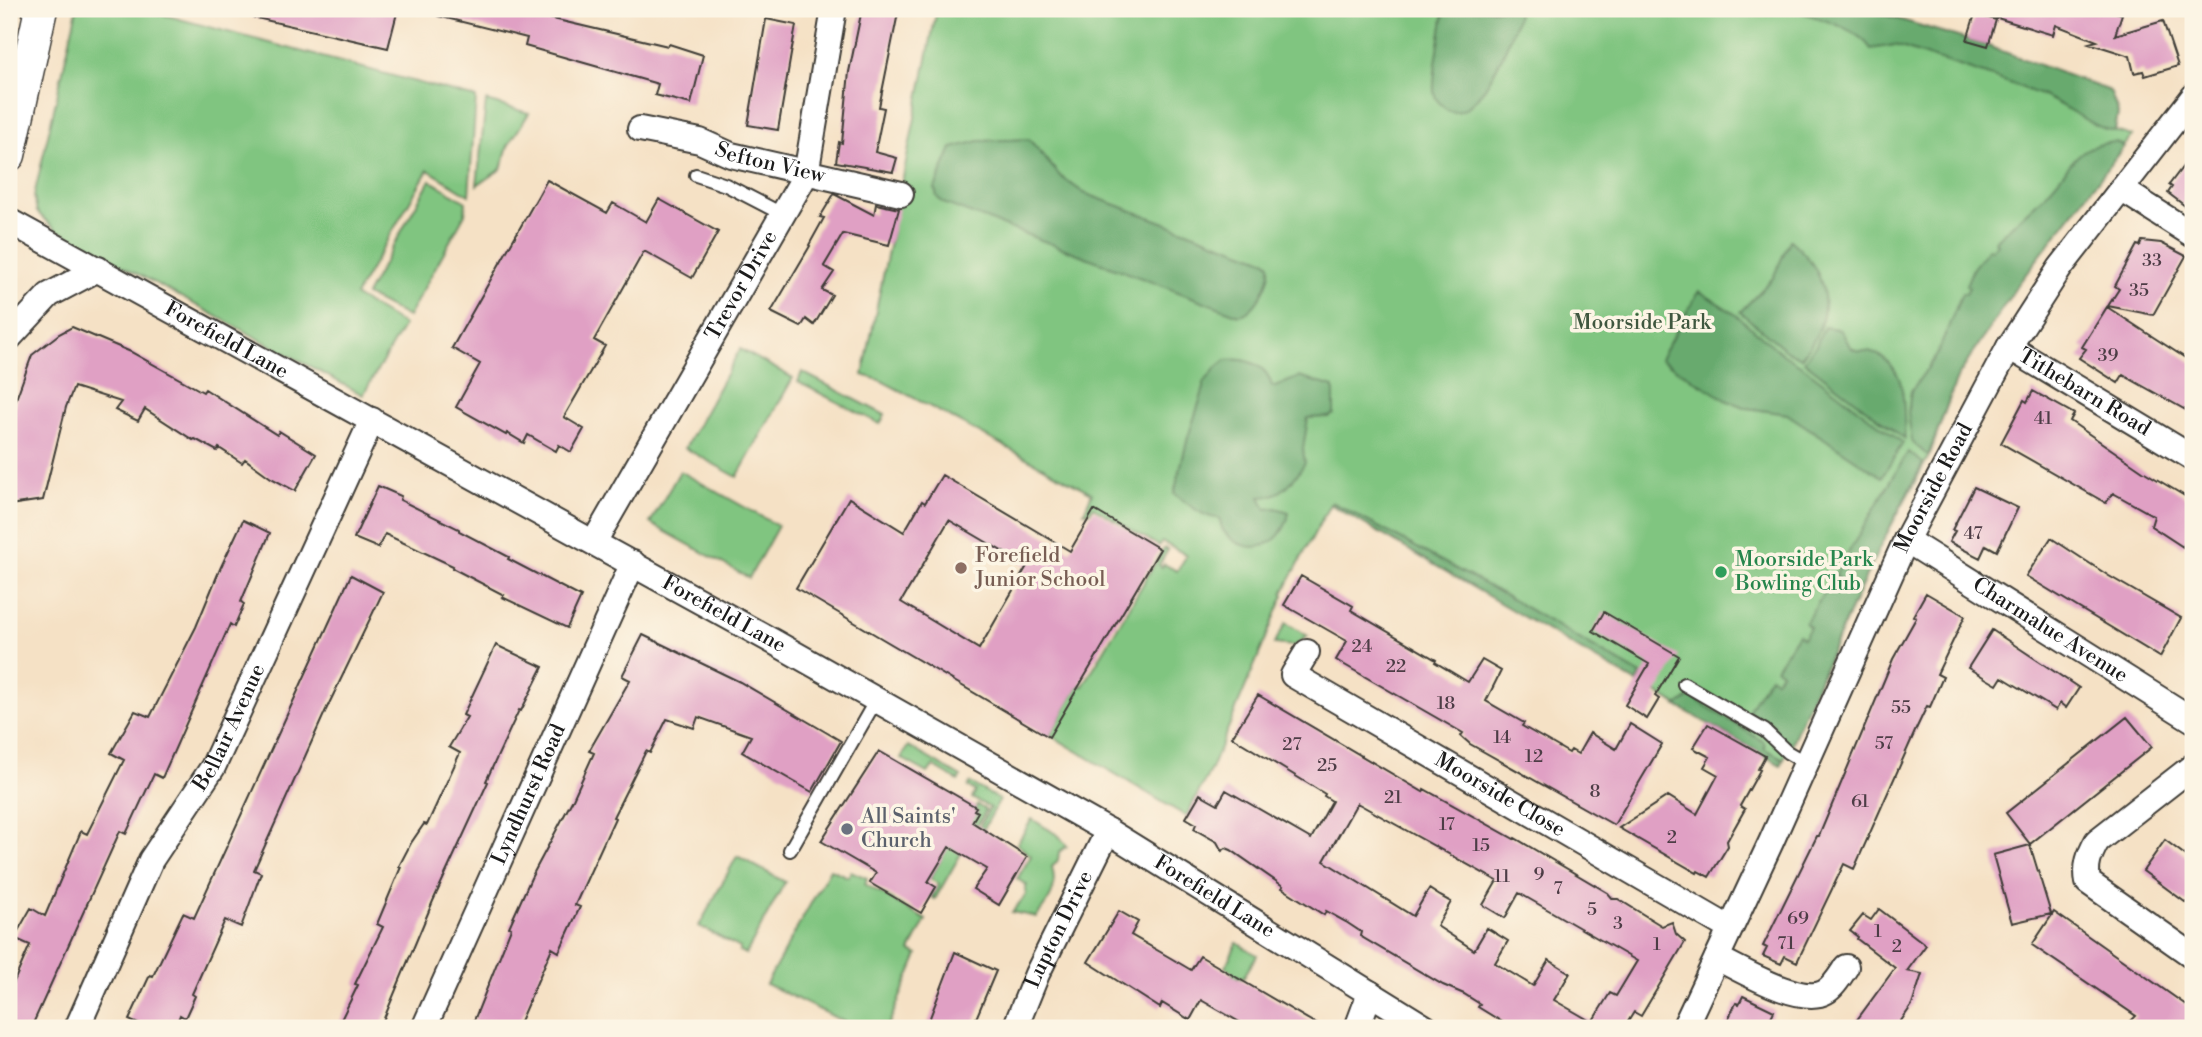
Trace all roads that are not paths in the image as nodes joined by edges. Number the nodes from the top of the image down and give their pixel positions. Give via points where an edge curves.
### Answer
1 (41, 9) edge
2 (834, 9) edge
3 (2193, 97) edge
4 (640, 129) dead end
5 (11, 135) edge
6 (696, 174) dead end
7 (806, 174) junction
8 (2120, 190) junction
9 (901, 194) dead end
10 (782, 215) junction
11 (9, 221) edge
12 (2193, 235) edge
13 (98, 270) junction
14 (9, 338) edge
15 (2009, 347) junction
16 (372, 420) junction
17 (2193, 458) edge
18 (1906, 540) junction
19 (594, 542) junction
20 (633, 563) junction
21 (1307, 652) dead end
22 (1684, 684) dead end
23 (876, 699) junction
24 (2193, 720) edge
25 (1806, 763) junction
26 (2193, 765) edge
27 (1108, 831) junction
28 (790, 850) dead end
29 (1729, 928) junction
30 (2193, 956) edge
31 (1717, 958) junction
32 (1846, 967) dead end
33 (1370, 993) junction
34 (78, 1028) edge
35 (424, 1028) edge
36 (1015, 1028) edge
37 (1357, 1028) edge
38 (1426, 1028) edge
39 (1684, 1028) edge

1 - 5 street
2 - 7 street, Trevor Drive
3 - 8 street, Moorside Road
4 - 7 street, Sefton View via 700,141 731,155
6 - 10 lane
7 - 9 street, Sefton View
7 - 10 street, Trevor Drive
8 - 12 street
8 - 15 street, Moorside Road via 2060,268
10 - 19 street, Trevor Drive
11 - 13 street, Forefield Lane
13 - 14 street via 49,295
13 - 16 street, Forefield Lane
15 - 17 street, Tithebarn Road
15 - 18 street, Moorside Road
16 - 19 street, Forefield Lane
16 - 34 street, Bellair Avenue via 213,767 151,860
18 - 24 street, Charmalue Avenue
18 - 25 street, Moorside Road
19 - 20 street, Forefield Lane
20 - 23 street, Forefield Lane
20 - 35 street, Lyndhurst Road
21 - 29 street, Moorside Close via 1293,675
22 - 25 lane via 1765,731
23 - 27 street, Forefield Lane
23 - 28 lane
25 - 29 street, Moorside Road
26 - 30 street via 2097,841 2086,868 2088,882
27 - 33 street, Forefield Lane
27 - 36 street, Lupton Drive
29 - 31 street, Moorside Road
31 - 32 street via 1783,989 1810,995 1824,994
31 - 39 street, Moorside Road
33 - 37 street
33 - 38 street, Forefield Lane

